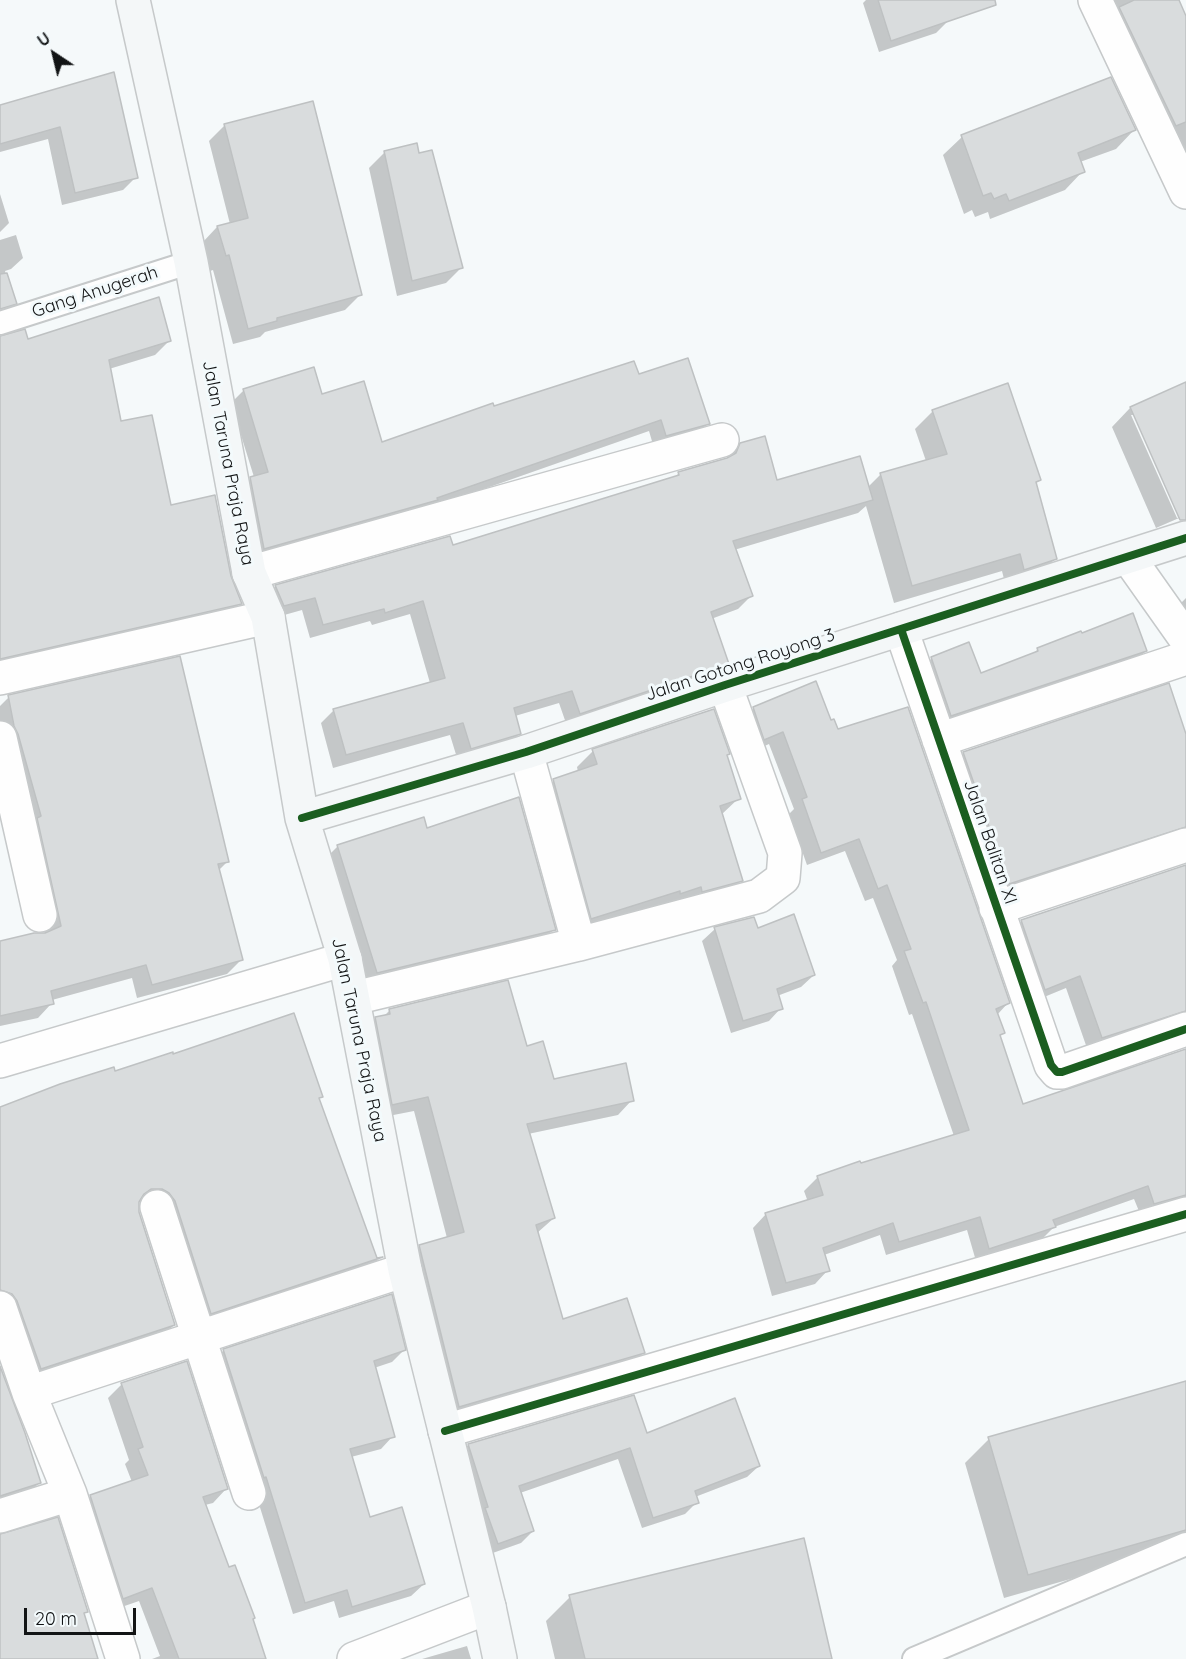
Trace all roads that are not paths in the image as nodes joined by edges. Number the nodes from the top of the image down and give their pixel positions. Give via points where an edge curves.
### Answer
1 (133, 0) edge
2 (1095, 0) edge
3 (1186, 192) edge
4 (190, 262) junction
5 (0, 323) edge
6 (722, 440) dead end
7 (1186, 538) edge
8 (1128, 557) junction
9 (249, 573) junction
10 (268, 616) junction
11 (901, 629) junction
12 (1186, 639) edge
13 (1186, 658) edge
14 (0, 678) edge
15 (725, 685) junction
16 (0, 738) edge
17 (939, 740) junction
18 (526, 752) junction
19 (302, 818) junction
20 (1186, 845) edge
21 (996, 908) junction
22 (40, 915) dead end
23 (579, 944) junction
24 (345, 959) junction
25 (354, 998) junction
26 (1186, 1029) edge
27 (0, 1061) edge
28 (157, 1207) dead end
29 (1186, 1214) edge
30 (405, 1270) junction
31 (0, 1308) edge
32 (199, 1338) junction
33 (29, 1393) junction
34 (445, 1431) junction
35 (249, 1493) dead end
36 (70, 1494) junction
37 (0, 1516) edge
38 (1186, 1544) edge
39 (489, 1607) junction
40 (123, 1659) edge
41 (354, 1659) edge
42 (500, 1659) edge
43 (914, 1659) edge

1 - 4 main road, Jalan Taruna Praja Raya
2 - 3 street
4 - 5 lane, Gang Anugerah
4 - 9 main road, Jalan Taruna Praja Raya
6 - 9 street
7 - 8 main road, Jalan Gotong Royong 3
8 - 11 main road, Jalan Gotong Royong 3
8 - 12 street
9 - 10 main road, Jalan Taruna Praja Raya
10 - 14 street
10 - 19 main road, Jalan Taruna Praja Raya
11 - 15 main road, Jalan Gotong Royong 3
11 - 17 street, Jalan Balitan XI
13 - 17 street
15 - 18 main road, Jalan Gotong Royong 3
15 - 23 street via 785,853 783,878 759,896
16 - 22 street
17 - 21 street, Jalan Balitan XI
18 - 19 main road, Jalan Gotong Royong 3
18 - 23 street
19 - 24 main road, Jalan Taruna Praja Raya
20 - 21 street
21 - 26 street, Jalan Balitan XI via 1051,1065 1058,1072
23 - 25 street
24 - 25 main road, Jalan Taruna Praja Raya
24 - 27 street
25 - 30 main road, Jalan Taruna Praja Raya
28 - 32 street
29 - 34 street
30 - 32 street
30 - 34 main road, Jalan Taruna Praja Raya
31 - 33 street
32 - 33 street
32 - 35 street
33 - 36 street
34 - 39 main road, Jalan Taruna Praja Raya
36 - 37 street
36 - 40 street
38 - 43 lane
39 - 41 street
39 - 42 main road, Jalan Taruna Praja Raya

